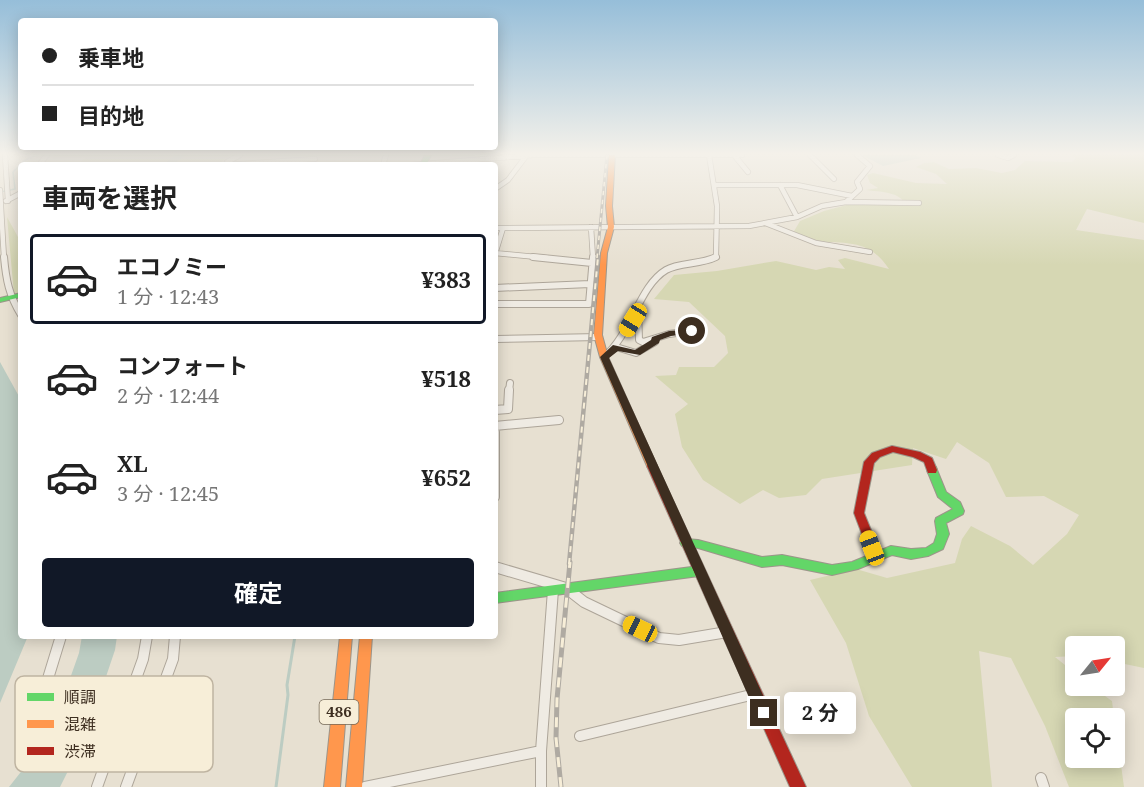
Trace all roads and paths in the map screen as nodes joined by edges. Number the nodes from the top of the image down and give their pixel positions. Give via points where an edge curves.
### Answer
1 (7, 192) edge
2 (610, 192) edge
3 (716, 192) edge
4 (784, 192) edge
5 (828, 192) edge
6 (857, 192) edge
7 (18, 195) edge
8 (852, 196) junction
9 (8, 201) junction
10 (1, 202) edge
11 (846, 202) junction
12 (919, 203) dead end
13 (797, 217) junction
14 (765, 223) junction
15 (718, 225) junction
16 (591, 227) junction
17 (611, 227) junction
18 (498, 228) edge
19 (503, 228) junction
20 (498, 244) edge
21 (870, 252) dead end
22 (498, 253) edge
23 (592, 263) junction
24 (590, 284) junction
25 (498, 288) edge
26 (10, 297) edge
27 (498, 304) edge
28 (638, 309) junction
29 (18, 310) edge
30 (692, 331) dead end
31 (599, 337) junction
32 (498, 339) edge
33 (656, 339) junction
34 (616, 347) junction
35 (604, 357) junction
36 (510, 383) dead end
37 (498, 410) edge
38 (559, 420) dead end
39 (498, 426) edge
40 (686, 543) junction
41 (878, 554) junction
42 (498, 568) edge
43 (699, 571) junction
44 (566, 588) junction
45 (553, 590) junction
46 (498, 598) edge
47 (727, 632) junction
48 (60, 639) edge
49 (146, 639) edge
50 (175, 639) edge
51 (346, 639) edge
52 (366, 639) edge
53 (48, 676) edge
54 (136, 676) edge
55 (167, 676) edge
56 (755, 694) junction
57 (580, 736) dead end
58 (541, 751) junction
59 (102, 772) edge
60 (132, 772) edge
61 (97, 787) edge
62 (126, 787) edge
63 (332, 787) edge
64 (354, 787) edge
65 (365, 787) edge
66 (541, 787) edge
67 (798, 787) edge

1 - 9 street
2 - 17 main road
3 - 15 street
4 - 13 street
5 - 8 street
6 - 8 street
7 - 9 street
8 - 11 street
9 - 10 street
10 - 26 street
11 - 12 street
11 - 13 street
13 - 14 street
14 - 15 street
14 - 21 street via 804,241
15 - 17 street
15 - 28 street via 716,257 666,270 648,286
16 - 17 street
16 - 19 street
16 - 23 street
17 - 31 main road via 604,253
18 - 19 street
19 - 20 street
22 - 23 street
23 - 24 street
24 - 25 street
24 - 27 street via 589,304
26 - 29 street
28 - 33 street via 639,340
28 - 34 street
30 - 33 street via 669,333
31 - 32 street
31 - 35 main road
33 - 34 street via 636,353
34 - 35 street
35 - 40 main road
36 - 37 street via 508,409
38 - 39 street
40 - 41 main road via 762,562 782,560 832,570 854,566
40 - 43 main road
41 - 41 main road via 891,550 927,552 939,546 943,534 940,521 959,512 942,494 928,460 915,454 892,449 870,462 859,513
42 - 44 street
43 - 44 main road
43 - 47 main road
44 - 45 main road
44 - 47 street via 584,602 659,638 679,640
45 - 46 main road
45 - 58 street
47 - 56 main road
48 - 53 street
49 - 54 street
50 - 55 street
51 - 63 main road, 486
52 - 64 main road, 486
56 - 57 street
56 - 67 main road
58 - 65 street
58 - 66 street
59 - 61 street
60 - 62 street

